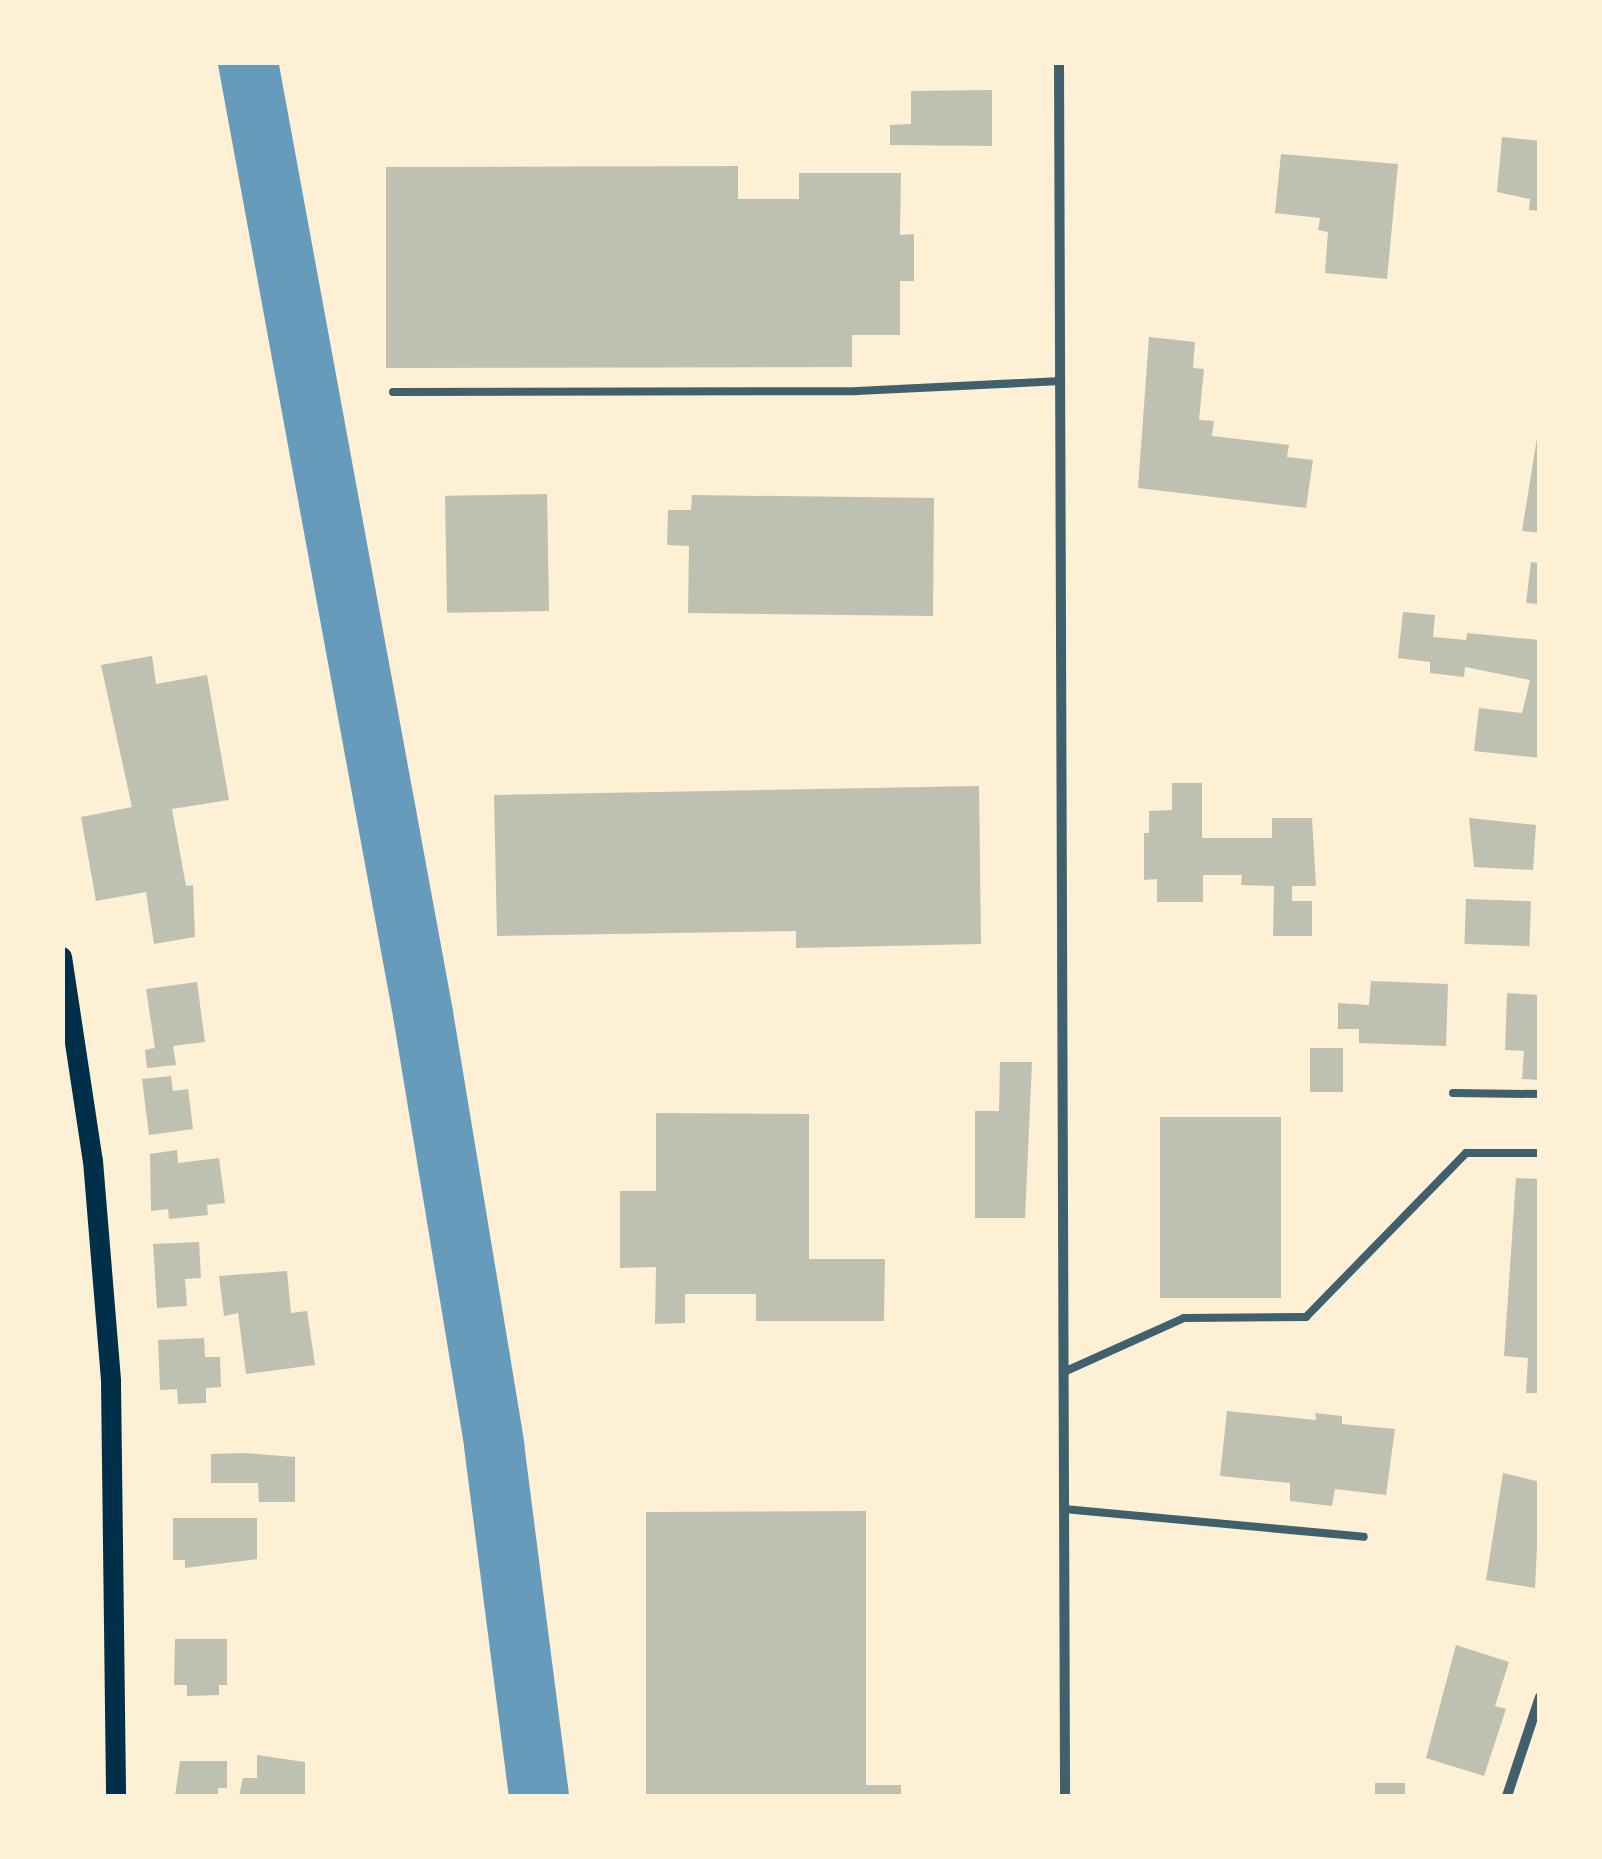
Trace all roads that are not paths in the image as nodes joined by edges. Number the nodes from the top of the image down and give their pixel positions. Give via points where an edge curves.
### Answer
1 (1060, 62) edge
2 (1061, 382) junction
3 (393, 392) dead end
4 (62, 957) edge
5 (1453, 1094) dead end
6 (1540, 1094) edge
7 (1540, 1152) edge
8 (1066, 1371) junction
9 (1064, 1509) junction
10 (1364, 1537) dead end
11 (1540, 1698) edge
12 (116, 1796) edge
13 (1065, 1796) edge
14 (1507, 1796) edge

1 - 2 street
2 - 3 lane via 857,391
2 - 8 street
4 - 12 main road via 92,1161 111,1381
5 - 6 lane
7 - 8 lane via 1466,1153 1306,1316 1184,1318
8 - 9 street
9 - 10 lane
9 - 13 street
11 - 14 street

